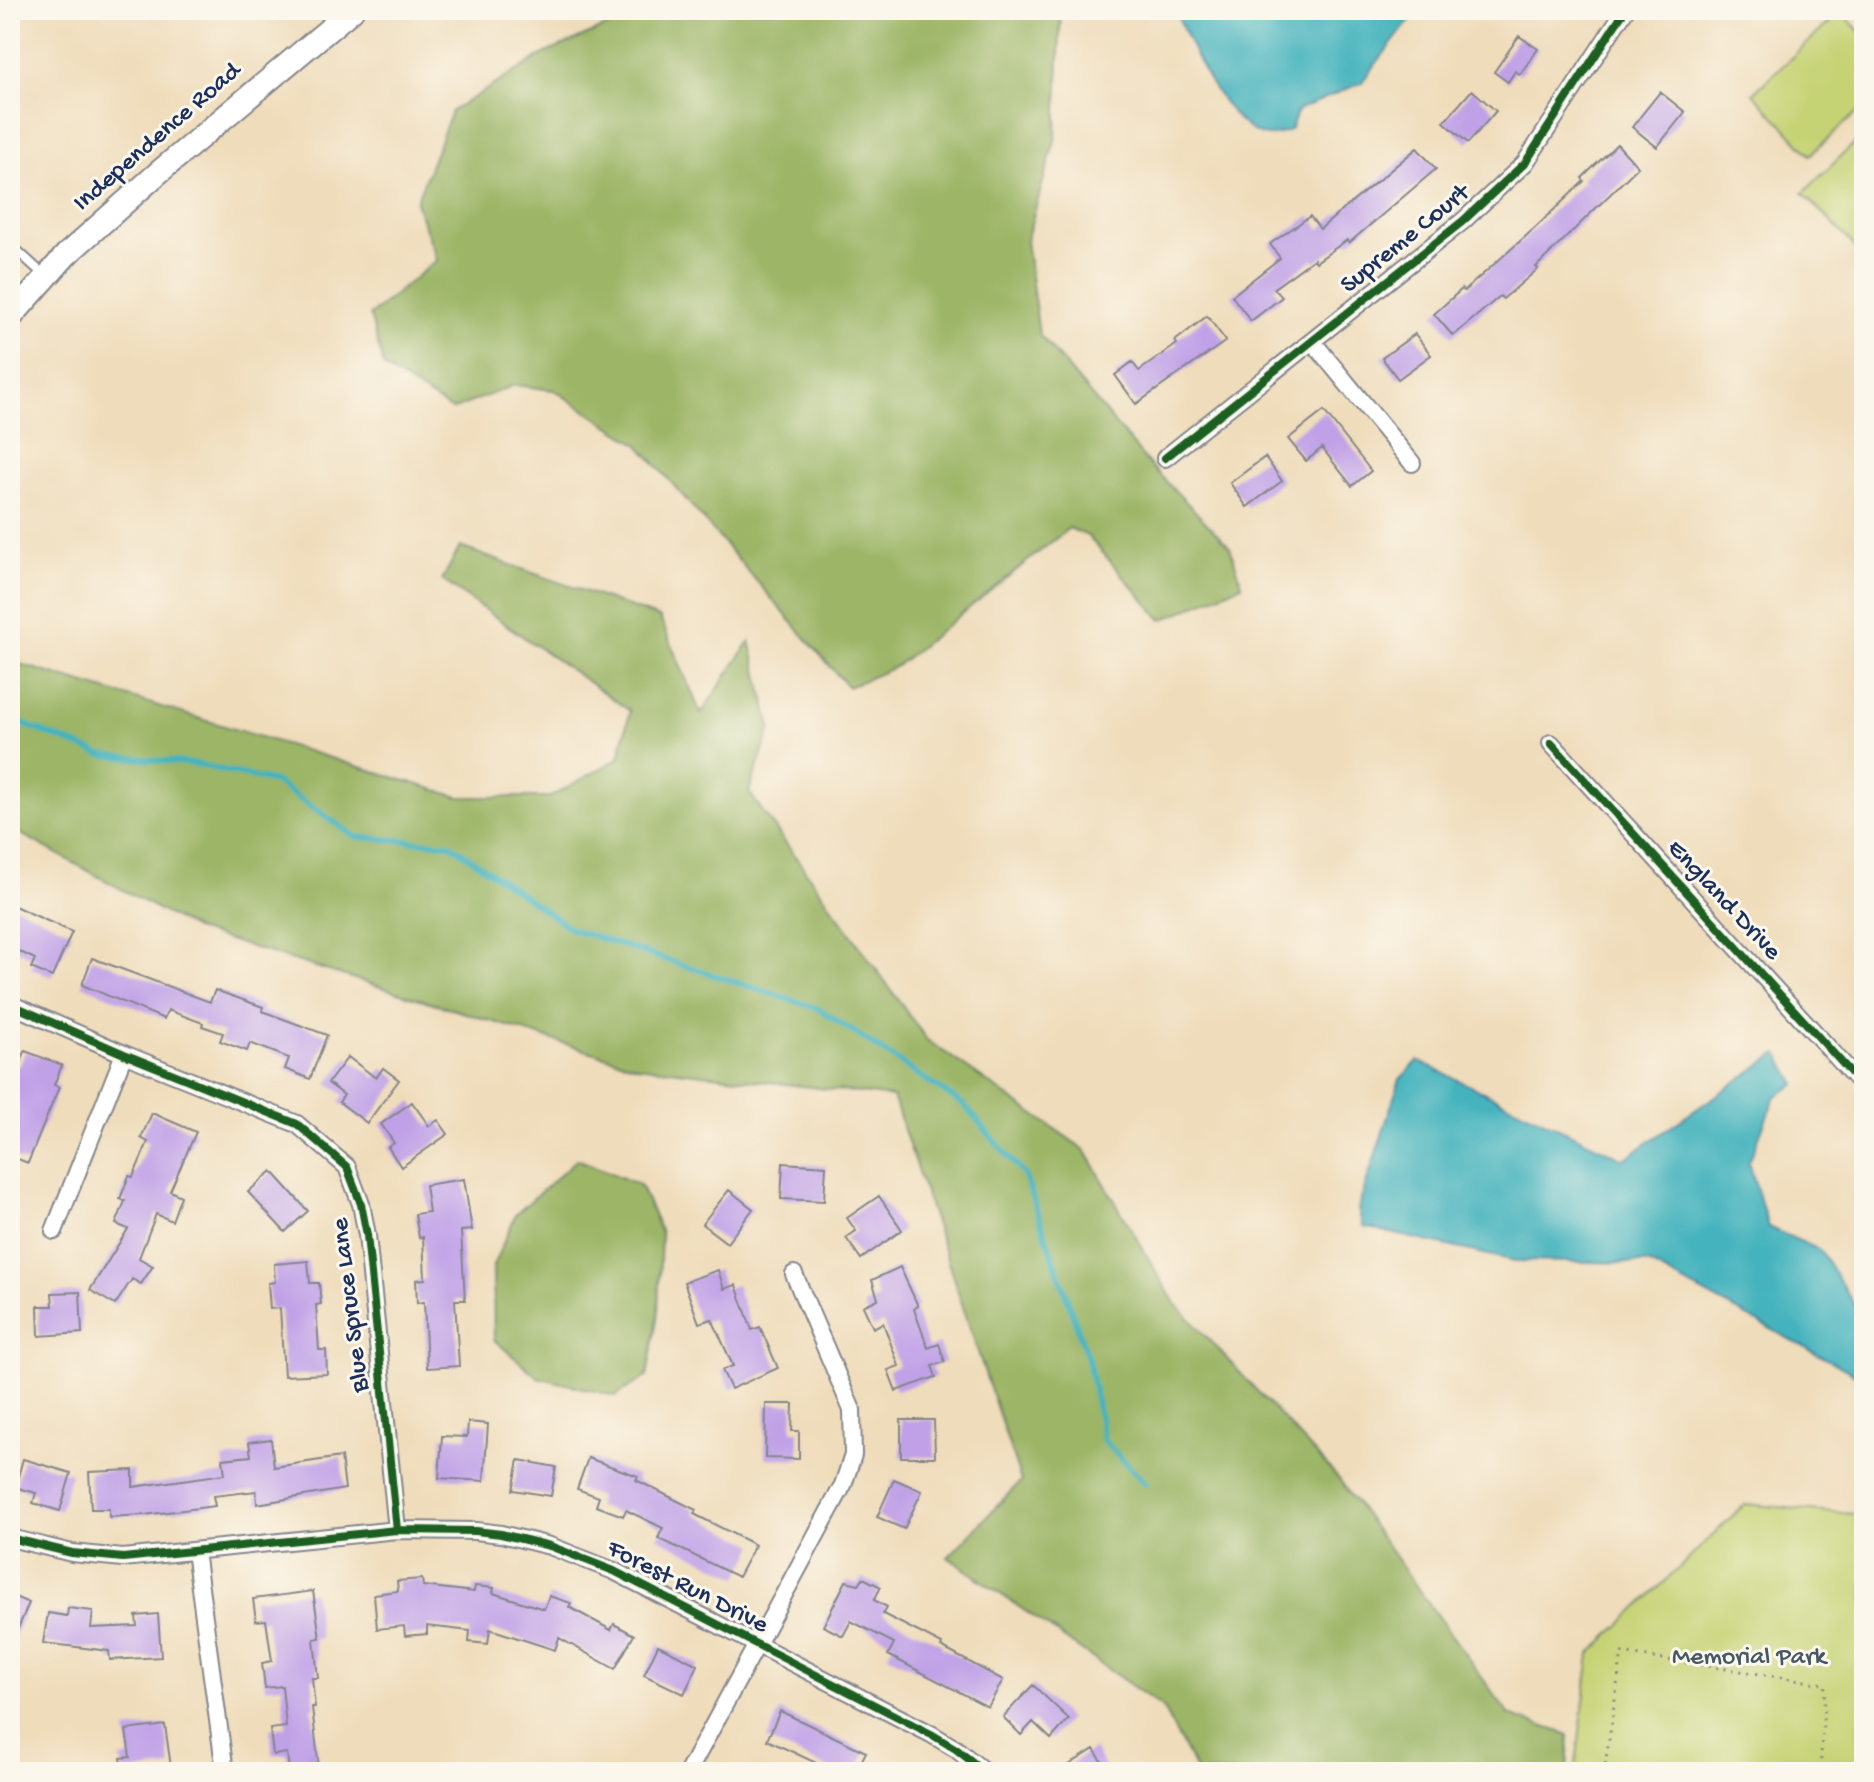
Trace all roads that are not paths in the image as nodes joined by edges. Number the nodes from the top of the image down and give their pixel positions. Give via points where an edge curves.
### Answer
1 (352, 10) edge
2 (1625, 10) edge
3 (10, 244) edge
4 (46, 277) junction
5 (10, 318) edge
6 (1313, 342) junction
7 (1165, 458) dead end
8 (1412, 463) dead end
9 (1551, 743) dead end
10 (10, 1004) edge
11 (124, 1054) junction
12 (1864, 1087) edge
13 (54, 1231) dead end
14 (794, 1274) dead end
15 (397, 1530) junction
16 (10, 1538) edge
17 (195, 1551) junction
18 (755, 1645) junction
19 (225, 1772) edge
20 (688, 1772) edge
21 (985, 1772) edge

1 - 4 street, Independence Road via 158,173
2 - 6 street, Supreme Court via 1525,163 1463,221
3 - 4 lane
4 - 5 street, Independence Road
6 - 7 street, Supreme Court
6 - 8 street
9 - 12 street, England Drive
10 - 11 street, Blue Spruce Lane
11 - 13 street
11 - 15 street, Blue Spruce Lane via 297,1124 347,1167 367,1235
14 - 18 street via 852,1410 853,1455 843,1485
15 - 17 street, Forest Run Drive
15 - 18 street, Forest Run Drive via 476,1531 550,1546 614,1571
16 - 17 street, Forest Run Drive via 98,1557
17 - 19 street
18 - 20 street
18 - 21 street, Forest Run Drive via 931,1734

